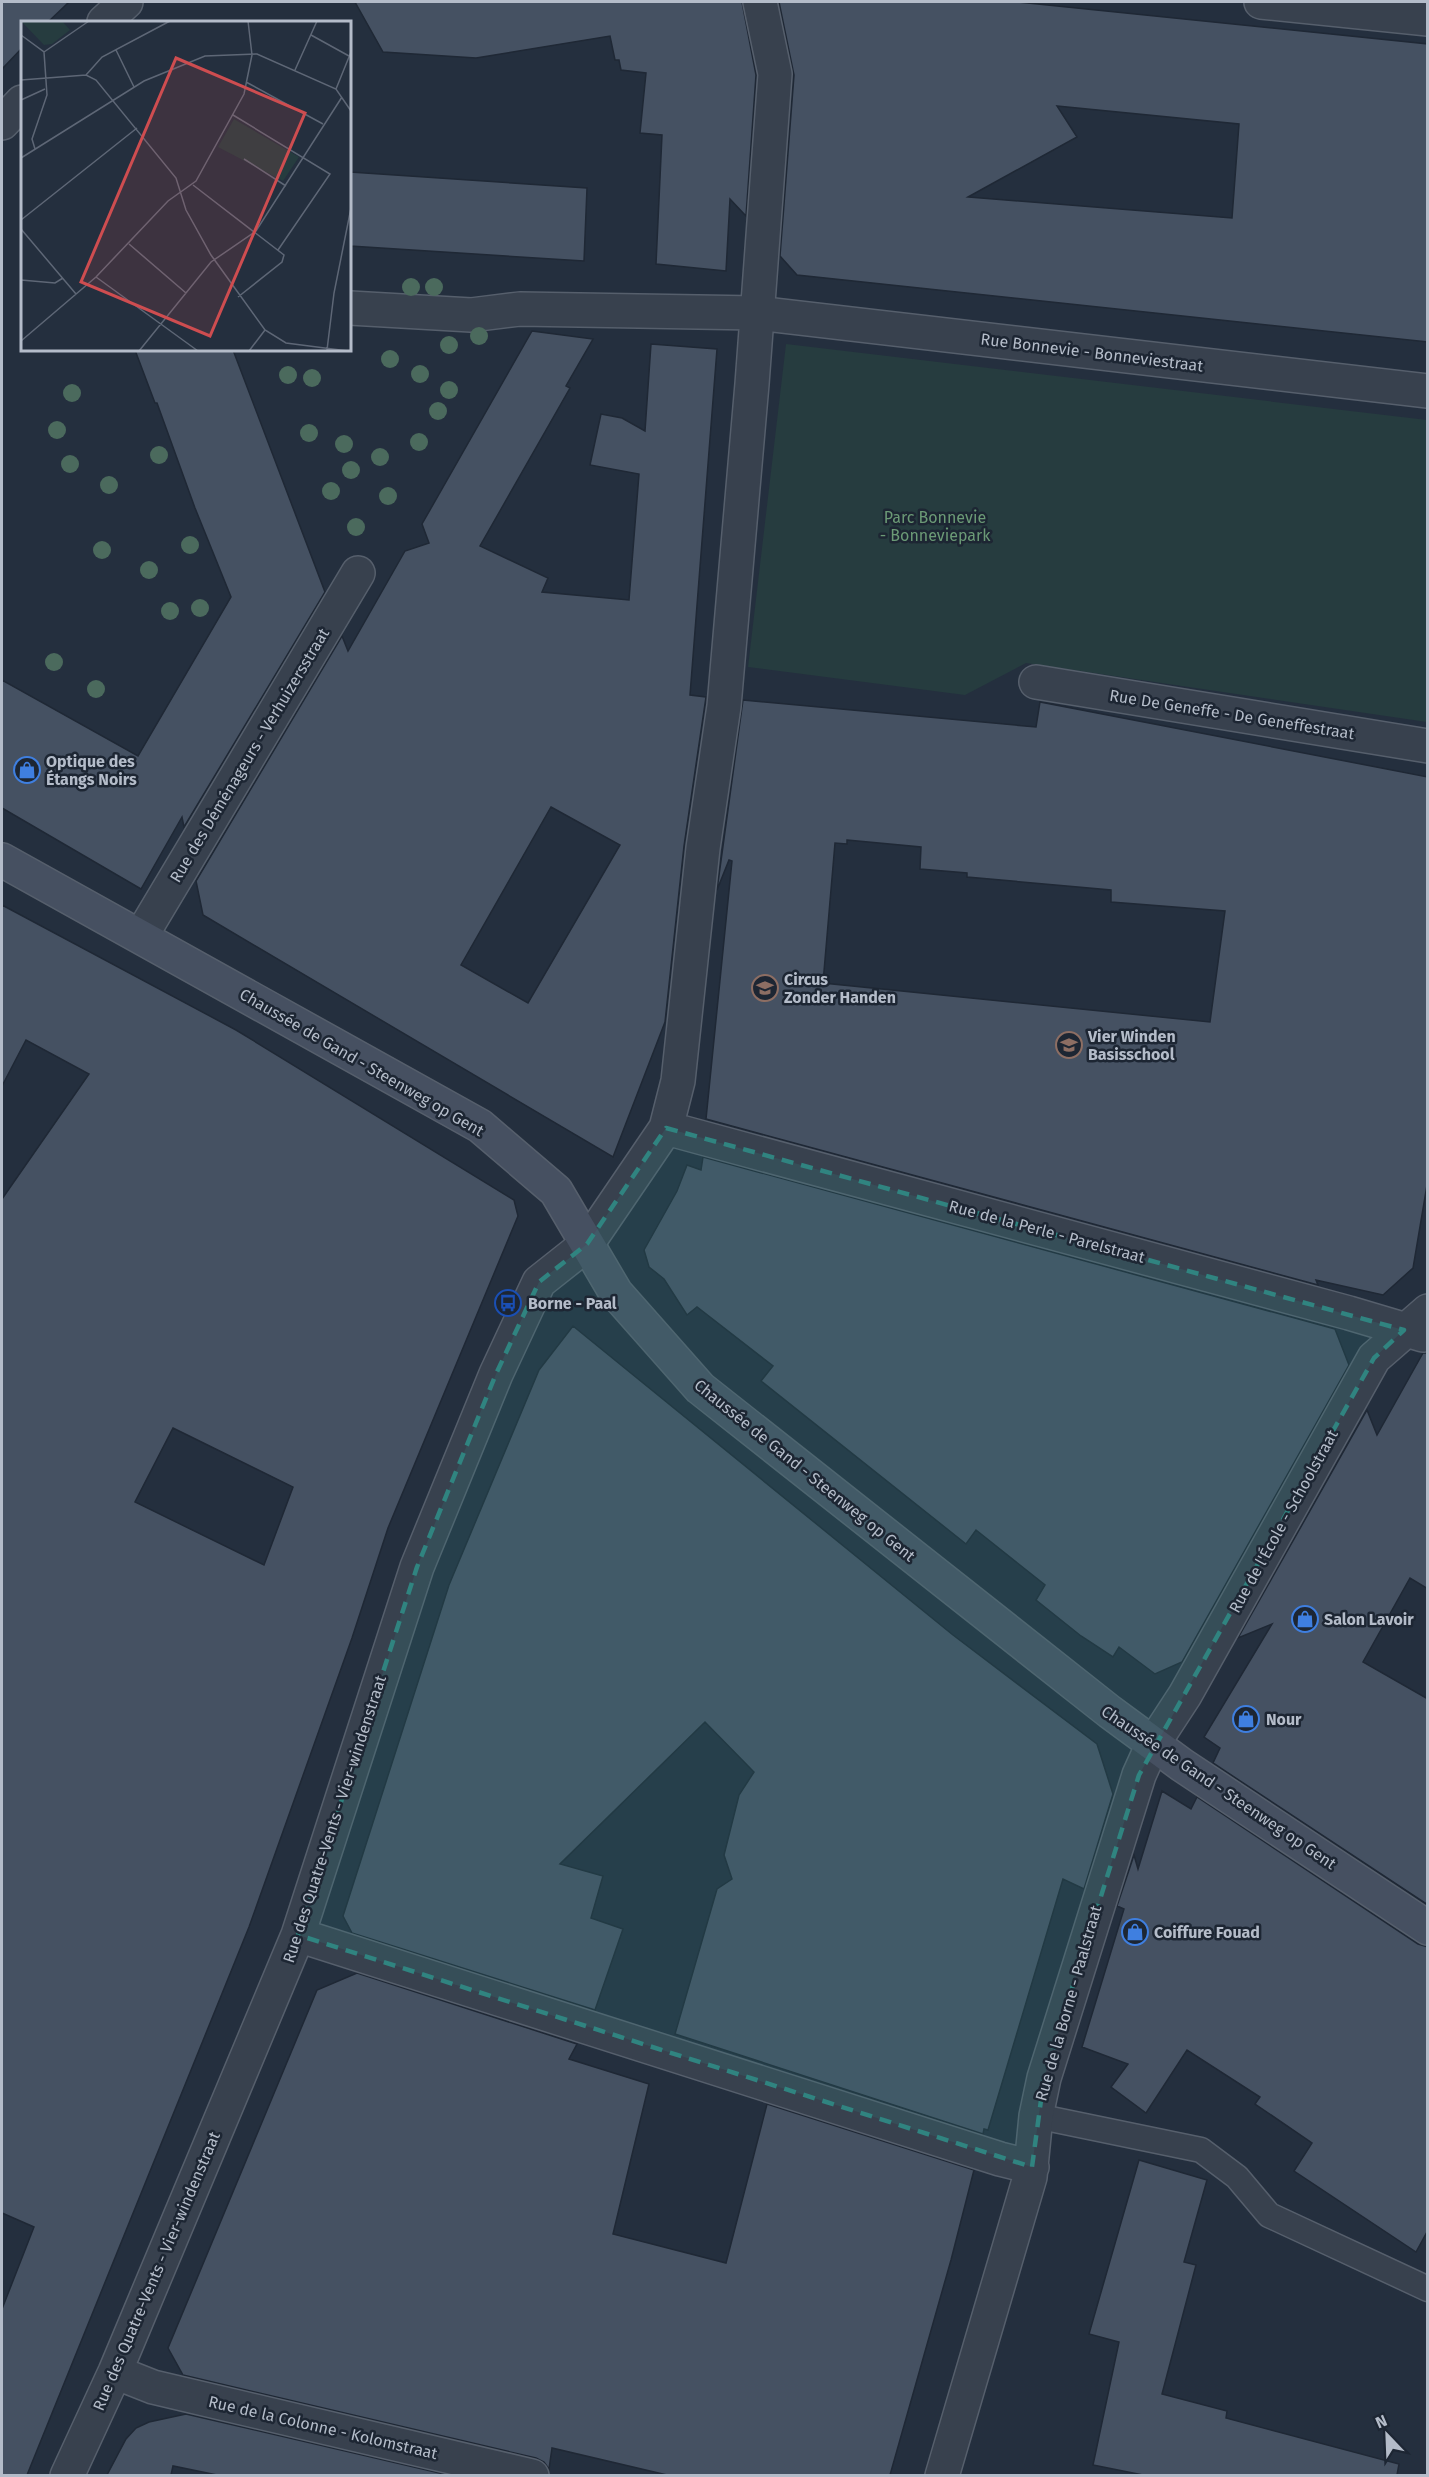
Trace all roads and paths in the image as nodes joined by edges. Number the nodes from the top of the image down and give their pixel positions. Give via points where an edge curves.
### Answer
1 (760, 2) edge
2 (1261, 2) edge
3 (1428, 19) edge
4 (21, 103) edge
5 (2, 123) edge
6 (351, 308) edge
7 (758, 314) junction
8 (1428, 391) edge
9 (358, 573) dead end
10 (1036, 682) dead end
11 (1428, 746) edge
12 (2, 860) edge
13 (141, 936) junction
14 (666, 1128) junction
15 (587, 1244) junction
16 (1420, 1325) edge
17 (1153, 1743) junction
18 (1428, 1928) edge
19 (298, 1935) junction
20 (1036, 2116) junction
21 (1032, 2167) junction
22 (1428, 2289) edge
23 (115, 2372) junction
24 (67, 2475) edge
25 (532, 2475) edge
26 (942, 2475) edge

1 - 7 street, Rue des Quatre-Vents - Vier-windenstraat via 775,74
2 - 3 street
4 - 5 street
6 - 7 street, Rue Bonnevie - Bonneviestraat via 471,315 520,309
7 - 8 street, Rue Bonnevie - Bonneviestraat
7 - 14 street, Rue des Quatre-Vents - Vier-windenstraat via 724,706 703,848 678,1081
9 - 13 street, Rue des Déménageurs - Verhuizersstraat
10 - 11 street, Rue De Geneffe - De Geneffestraat
12 - 13 street, Chaussée de Gand - Steenweg op Gent
13 - 15 street, Chaussée de Gand - Steenweg op Gent via 480,1126 556,1191
14 - 15 street, Rue des Quatre-Vents - Vier-windenstraat
14 - 16 street, Rue de la Perle - Parelstraat via 1349,1312
15 - 17 street, Chaussée de Gand - Steenweg op Gent via 616,1293 700,1388
15 - 19 street, Rue des Quatre-Vents - Vier-windenstraat via 539,1282 492,1385 417,1567
16 - 17 street, Rue de l'École - Schoolstraat via 1374,1358 1185,1695
17 - 18 street, Chaussée de Gand - Steenweg op Gent
17 - 20 street, Rue de la Borne - Paalstraat via 1120,1830 1044,2078
19 - 21 street
19 - 23 street, Rue des Quatre-Vents - Vier-windenstraat
20 - 21 street, Rue de la Borne - Paalstraat
20 - 22 lane via 1201,2150 1237,2176 1269,2215
21 - 26 street, Rue de la Borne - Paalstraat
23 - 24 street, Rue des Quatre-Vents - Vier-windenstraat
23 - 25 street, Rue de la Colonne - Kolomstraat via 153,2388

